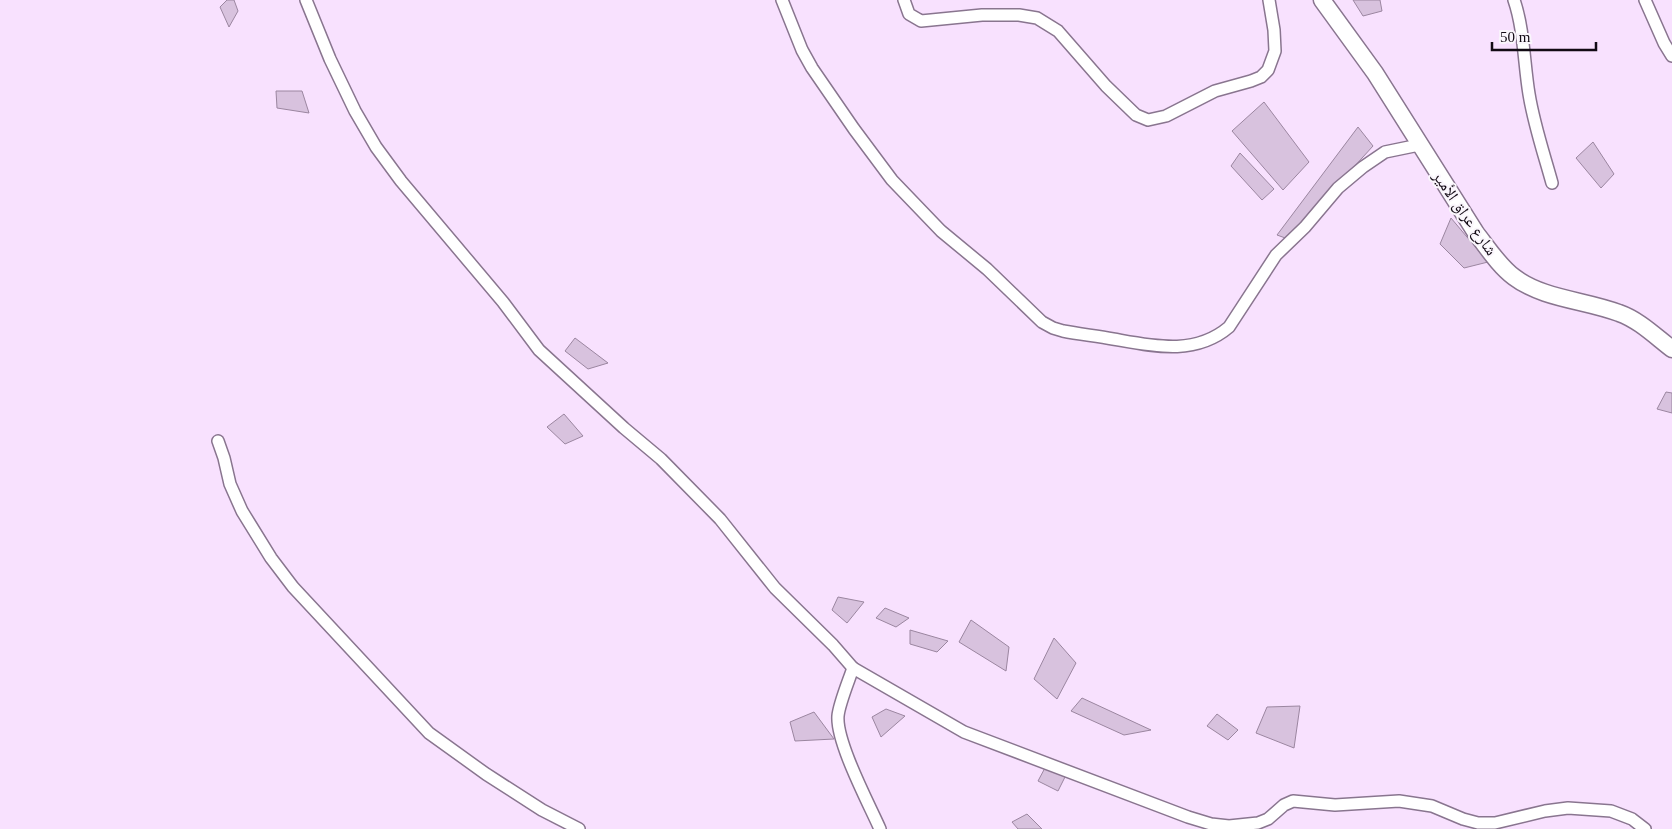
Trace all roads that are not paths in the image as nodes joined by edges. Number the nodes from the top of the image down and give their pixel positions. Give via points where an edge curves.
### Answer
1 (306, 0) edge
2 (782, 0) edge
3 (904, 0) edge
4 (1269, 0) edge
5 (1322, 0) edge
6 (1514, 0) edge
7 (1645, 0) edge
8 (1672, 56) edge
9 (1419, 145) junction
10 (1552, 183) dead end
11 (1672, 350) edge
12 (218, 441) dead end
13 (853, 668) junction
14 (579, 829) edge
15 (880, 829) edge
16 (1646, 829) edge

1 - 13 street via 355,111 401,182 503,302 539,350 661,459 720,519 775,588
2 - 9 street via 812,68 892,180 941,231 987,269 1042,322 1063,331 1158,347 1184,346 1219,336 1229,327 1276,255 1338,188 1385,152
3 - 4 street via 909,14 921,20 982,15 1037,18 1058,31 1106,86 1136,115 1148,120 1166,116 1215,91 1261,77 1268,70 1275,51
5 - 9 main road, شارع عراق الأمير
6 - 10 street via 1519,15 1529,95
7 - 8 street
9 - 11 main road, شارع عراق الأمير via 1476,233 1513,276 1540,290 1619,313 1639,323
12 - 14 street via 242,511 293,587 429,733 542,810
13 - 15 street via 838,716 840,736
13 - 16 street via 964,732 1211,824 1229,826 1258,822 1268,819 1293,801 1335,806 1400,801 1432,806 1478,823 1495,823 1545,811 1589,808 1632,819

